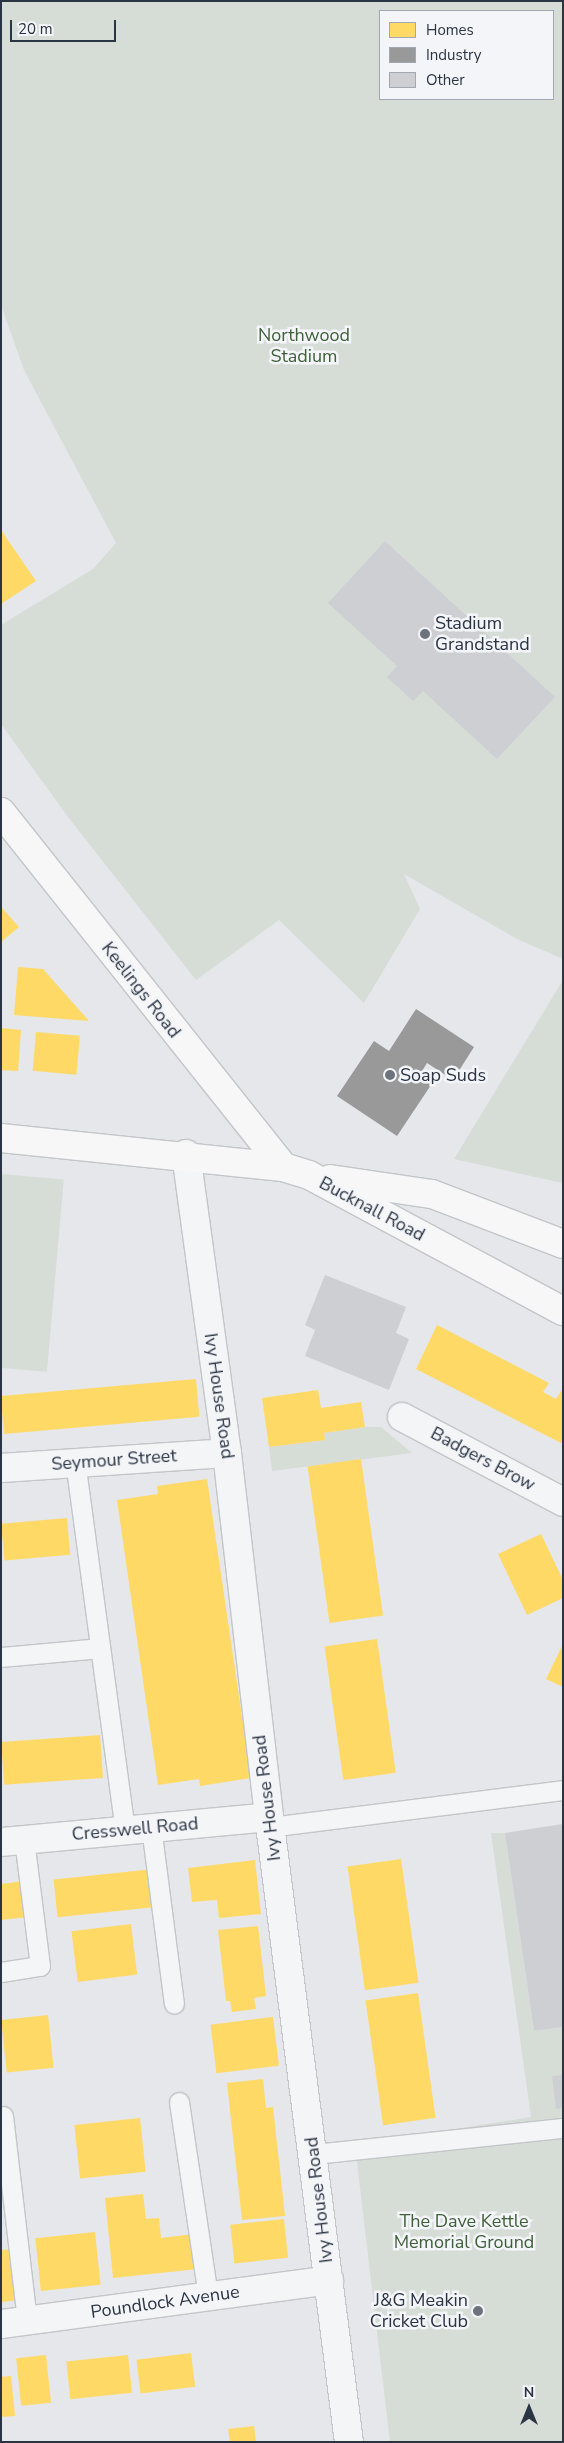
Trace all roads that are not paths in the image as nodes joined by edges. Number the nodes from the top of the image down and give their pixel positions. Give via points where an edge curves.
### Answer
1 (1, 812) edge
2 (1, 1138) edge
3 (186, 1154) junction
4 (283, 1166) junction
5 (309, 1175) junction
6 (563, 1244) edge
7 (563, 1311) edge
8 (402, 1416) dead end
9 (227, 1453) junction
10 (75, 1462) junction
11 (1, 1468) edge
12 (563, 1502) edge
13 (100, 1648) junction
14 (1, 1657) edge
15 (563, 1790) edge
16 (270, 1822) junction
17 (138, 1828) junction
18 (12, 1841) edge
19 (1, 1972) edge
20 (174, 2004) dead end
21 (179, 2102) dead end
22 (2, 2116) dead end
23 (563, 2128) edge
24 (314, 2154) junction
25 (329, 2280) junction
26 (208, 2297) junction
27 (14, 2323) edge
28 (349, 2442) edge

1 - 4 main road, Keelings Road
2 - 3 main road
3 - 4 main road
3 - 9 street, Ivy House Road
4 - 5 main road
5 - 6 main road, Bucknall Road via 432,1194
5 - 7 main road, Bucknall Road
8 - 12 street, Badgers Brow
9 - 10 street, Seymour Street
9 - 16 street, Ivy House Road
10 - 11 street, Seymour Street
10 - 13 lane
13 - 14 lane
13 - 17 lane
15 - 16 lane
16 - 17 street, Cresswell Road
16 - 24 street, Ivy House Road
17 - 18 street, Cresswell Road
17 - 20 lane
18 - 19 lane via 40,1966
21 - 26 lane
22 - 27 lane
23 - 24 lane
24 - 25 street, Ivy House Road
25 - 26 street, Poundlock Avenue
25 - 28 street, Ivy House Road
26 - 27 street, Poundlock Avenue

